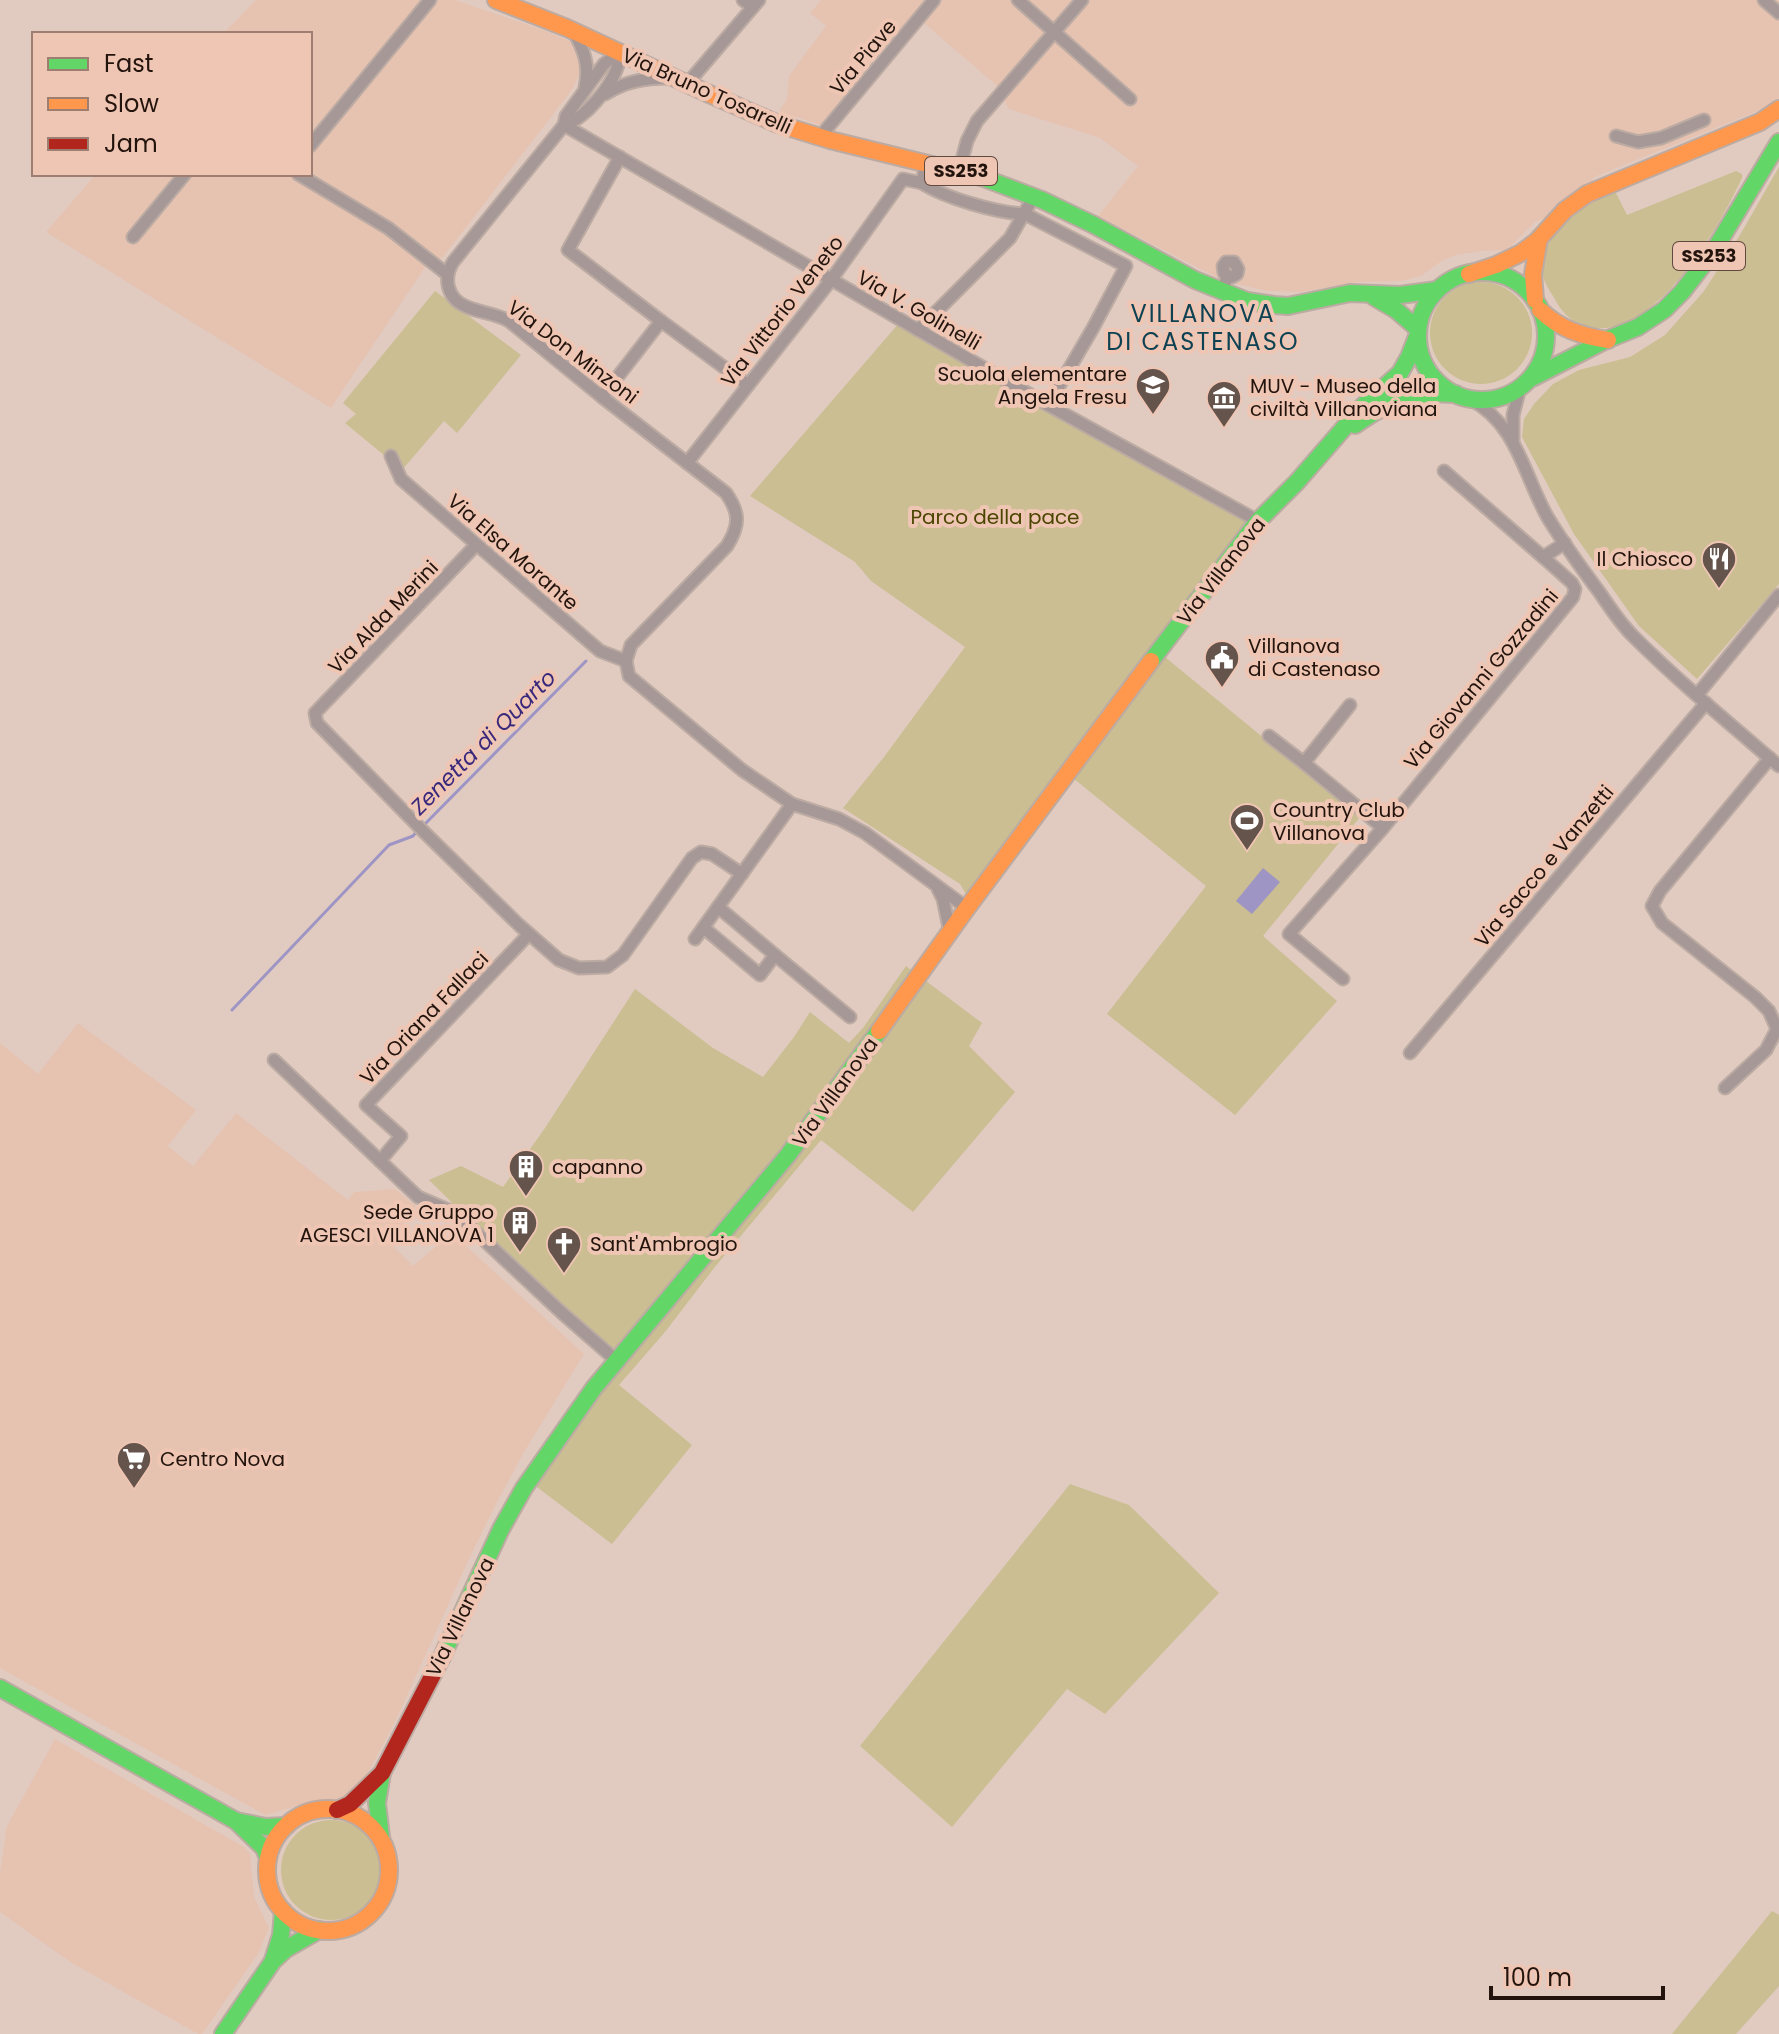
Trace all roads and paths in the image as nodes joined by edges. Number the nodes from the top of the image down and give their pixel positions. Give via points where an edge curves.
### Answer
1 (430, 0) edge
2 (496, 0) edge
3 (934, 0) edge
4 (1018, 0) edge
5 (1082, 0) edge
6 (1764, 0) edge
7 (751, 2) edge
8 (1779, 13) edge
9 (574, 31) junction
10 (1054, 32) junction
11 (620, 52) junction
12 (680, 81) junction
13 (584, 90) junction
14 (598, 98) junction
15 (1130, 99) dead end
16 (1776, 112) edge
17 (1704, 120) dead end
18 (564, 125) junction
19 (1677, 131) junction
20 (1616, 136) dead end
21 (819, 138) junction
22 (1779, 142) edge
23 (312, 144) edge
24 (1686, 152) junction
25 (620, 157) junction
26 (926, 163) junction
27 (959, 171) junction
28 (183, 176) edge
29 (301, 176) edge
30 (922, 183) junction
31 (1034, 196) junction
32 (1025, 214) junction
33 (133, 237) dead end
34 (1539, 239) junction
35 (447, 274) junction
36 (1469, 274) junction
37 (1228, 276) dead end
38 (831, 280) junction
39 (1437, 290) junction
40 (1221, 292) junction
41 (1368, 293) junction
42 (1537, 305) junction
43 (661, 321) junction
44 (918, 330) junction
45 (1418, 332) junction
46 (1608, 340) junction
47 (1524, 383) junction
48 (748, 385) junction
49 (1463, 396) junction
50 (602, 397) junction
51 (1048, 405) junction
52 (1334, 440) junction
53 (1513, 442) junction
54 (391, 456) dead end
55 (687, 463) junction
56 (1444, 471) dead end
57 (1258, 521) junction
58 (1565, 543) junction
59 (476, 545) junction
60 (1543, 557) junction
61 (1779, 595) edge
62 (626, 661) junction
63 (1701, 699) junction
64 (1350, 705) dead end
65 (1269, 736) dead end
66 (1774, 762) edge
67 (1304, 763) junction
68 (792, 804) junction
69 (1383, 828) junction
70 (742, 874) junction
71 (938, 888) junction
72 (718, 907) junction
73 (967, 908) junction
74 (704, 928) junction
75 (950, 932) junction
76 (529, 934) junction
77 (695, 939) dead end
78 (775, 955) junction
79 (1343, 979) dead end
80 (850, 1017) dead end
81 (1410, 1053) dead end
82 (274, 1060) dead end
83 (1725, 1088) dead end
84 (380, 1161) junction
85 (617, 1361) junction
86 (0, 1688) edge
87 (382, 1773) junction
88 (337, 1810) junction
89 (236, 1821) junction
90 (286, 1826) junction
91 (381, 1839) junction
92 (268, 1858) junction
93 (283, 1911) junction
94 (319, 1930) junction
95 (273, 1961) junction
96 (223, 2034) edge

1 - 23 street
2 - 9 main road, Via Bruno Tosarelli / SS253
3 - 21 street, Via Piave
4 - 10 street
5 - 10 street
6 - 8 street
7 - 12 street
9 - 11 main road, Via Bruno Tosarelli / SS253
9 - 13 street via 586,55
10 - 15 street
10 - 27 street via 977,121
11 - 12 main road, Via Bruno Tosarelli / SS253
11 - 13 street
11 - 14 street via 618,69
12 - 14 street via 638,80
12 - 21 main road, Via Bruno Tosarelli / SS253
13 - 18 street
14 - 18 street
16 - 24 main road
17 - 19 street
18 - 25 street, Via V. Golinelli
18 - 35 street
19 - 20 street via 1638,142
19 - 24 street
21 - 26 main road, Via Bruno Tosarelli / SS253
22 - 46 main road, SS253 via 1676,299 1653,318
24 - 34 main road via 1574,202
25 - 38 street, Via V. Golinelli
25 - 43 street via 568,250
26 - 27 main road, Via Bruno Tosarelli / SS253
26 - 30 street
27 - 31 main road, Via Bruno Tosarelli / SS253
28 - 33 street
29 - 35 street, Via Don Minzoni via 388,228
30 - 32 street via 970,202
30 - 38 street, Via Vittorio Veneto via 903,179
31 - 32 street
31 - 40 main road, Via Bruno Tosarelli / SS253
32 - 44 street via 1010,238
32 - 51 street via 1126,266
34 - 36 main road via 1508,261
34 - 42 main road via 1533,274
35 - 50 street, Via Don Minzoni via 455,299 509,321
36 - 39 main road, SS253
36 - 42 main road via 1484,272 1513,280
37 - 40 street
38 - 44 street, Via V. Golinelli
38 - 48 street, Via Vittorio Veneto
39 - 41 main road, Via Bruno Tosarelli / SS253
39 - 45 main road via 1421,315
40 - 41 main road, Via Bruno Tosarelli / SS253 via 1278,306
41 - 45 main road
42 - 46 main road via 1548,319 1573,334
42 - 47 main road via 1545,346
43 - 48 street
43 - 50 street
44 - 51 street, Via V. Golinelli
45 - 49 main road via 1419,349 1432,376
45 - 52 main road, Via Villanova via 1400,373
46 - 47 main road, SS253
47 - 49 main road, SS253 via 1487,400
47 - 53 street via 1513,415
48 - 55 street, Via Vittorio Veneto
49 - 52 main road, Via Villanova via 1432,392 1401,397
49 - 53 street via 1493,414
50 - 55 street, Via Don Minzoni
51 - 57 street, Via V. Golinelli
52 - 57 main road, Via Villanova
53 - 58 street
54 - 59 street, Via Elsa Morante via 401,479
55 - 62 street, Via Don Minzoni via 736,507 734,535 631,645
56 - 60 street
57 - 73 main road, Via Villanova
58 - 60 street
58 - 63 street via 1631,634
59 - 62 street, Via Elsa Morante via 600,651
59 - 76 street, Via Alda Merini via 315,713 317,723
60 - 69 street, Via Giovanni Gozzadini via 1572,583 1573,597
61 - 63 street, Via Sacco e Vanzetti
62 - 68 street via 629,676 742,770
63 - 66 street
63 - 81 street, Via Sacco e Vanzetti
64 - 67 street
65 - 67 street
66 - 83 street via 1652,906 1662,923 1755,997 1777,1029 1766,1050
67 - 69 street
68 - 70 street
68 - 71 street via 865,833
69 - 79 street, Via Giovanni Gozzadini via 1289,934
70 - 72 street
70 - 76 street via 712,854 701,852 692,858 623,955 607,967 579,968 559,960
71 - 73 street
71 - 75 street
72 - 74 street
72 - 78 street
73 - 75 main road, Via Villanova
74 - 77 street
74 - 78 street via 760,975
75 - 85 main road, Via Villanova via 788,1155
76 - 84 street, Via Oriana Fallaci via 366,1105 401,1136
78 - 80 street
82 - 84 street
84 - 85 street via 418,1197 455,1213
85 - 87 main road, Via Villanova via 524,1488
86 - 89 main road
87 - 88 main road, Via Villanova
87 - 91 main road, Via Villanova via 377,1803
88 - 90 main road via 301,1815
88 - 91 main road via 355,1815
89 - 90 main road
89 - 92 main road
90 - 92 main road
91 - 94 main road via 389,1872 379,1904 353,1926
92 - 93 main road via 269,1885
93 - 94 main road
93 - 95 main road
94 - 95 main road
95 - 96 main road

